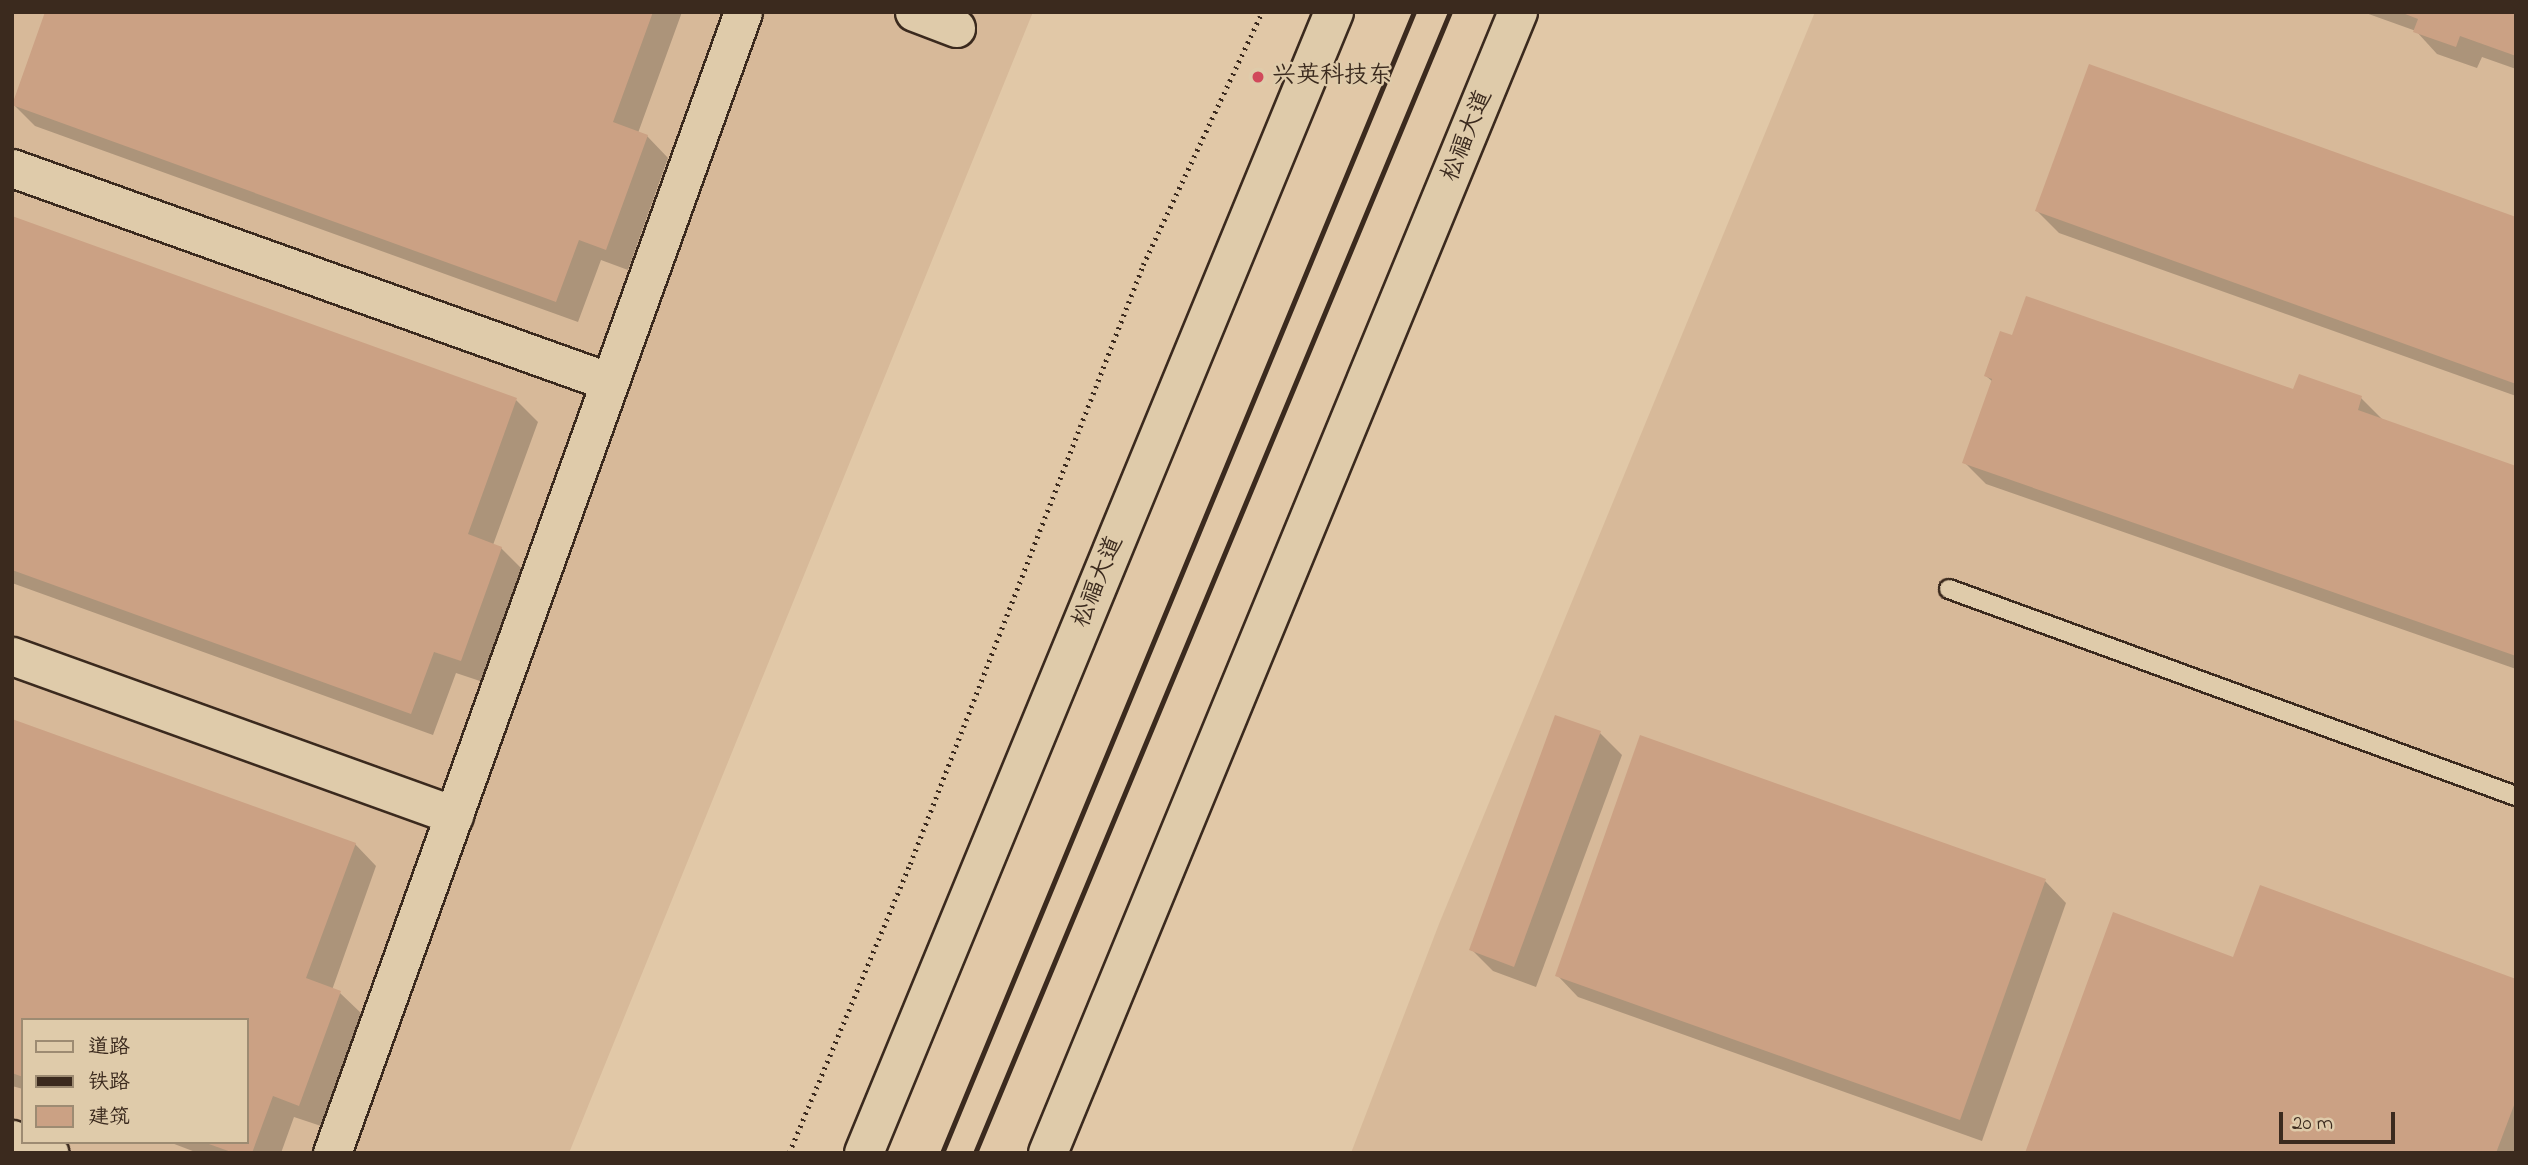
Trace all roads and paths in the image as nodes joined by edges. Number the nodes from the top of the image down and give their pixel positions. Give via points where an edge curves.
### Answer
1 (743, 12) edge
2 (914, 12) edge
3 (1262, 12) edge
4 (1334, 12) edge
5 (1518, 12) edge
6 (957, 28) dead end
7 (12, 168) edge
8 (610, 382) junction
9 (1949, 589) dead end
10 (12, 656) edge
11 (2516, 796) edge
12 (454, 815) junction
13 (26, 1144) edge
14 (50, 1153) edge
15 (332, 1153) edge
16 (789, 1153) edge
17 (864, 1153) edge
18 (1048, 1153) edge

1 - 8 street
2 - 6 street
3 - 16 path via 1143,265 910,864
4 - 17 main road, 松福大道
5 - 18 main road, 松福大道
7 - 8 street
8 - 12 street
9 - 11 lane
10 - 12 street
12 - 15 street
13 - 14 street

